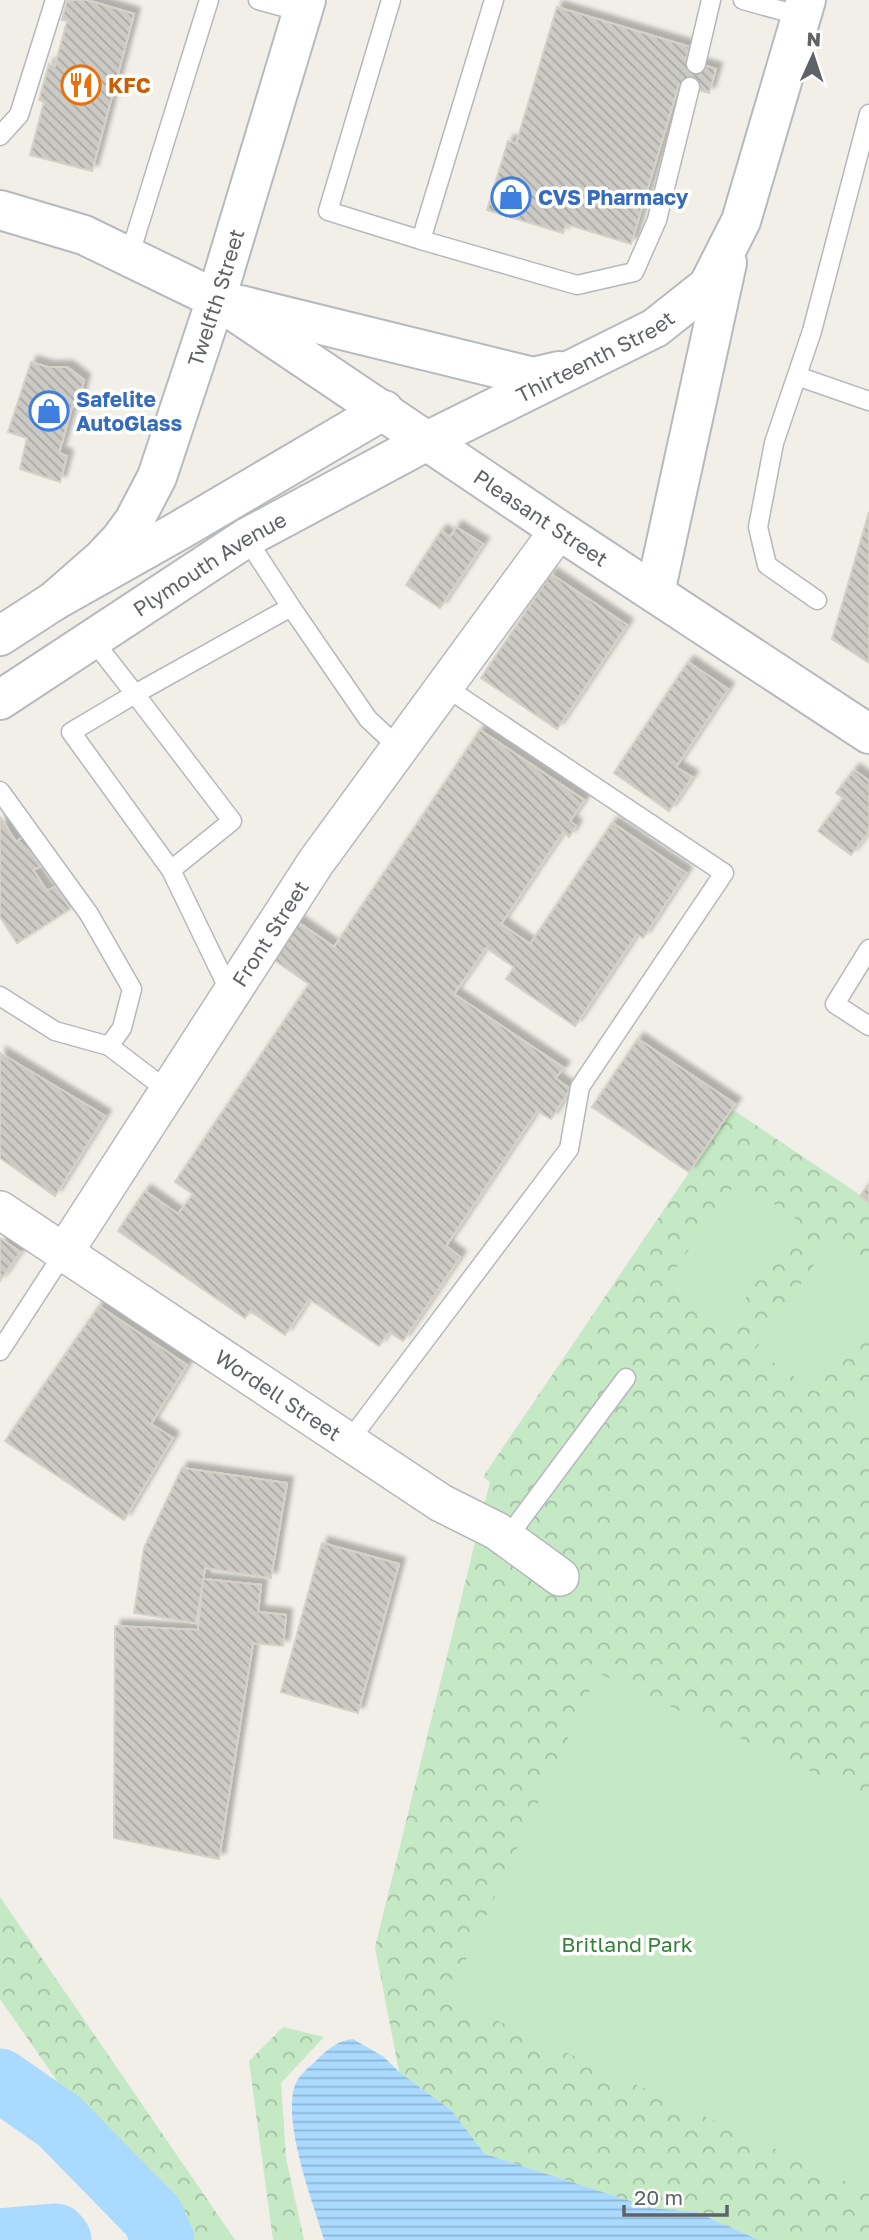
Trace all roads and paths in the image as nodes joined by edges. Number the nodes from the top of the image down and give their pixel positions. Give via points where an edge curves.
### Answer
1 (55, 0) edge
2 (209, 0) edge
3 (258, 0) edge
4 (391, 0) edge
5 (494, 0) edge
6 (711, 0) edge
7 (743, 0) edge
8 (304, 6) edge
9 (804, 8) edge
10 (696, 64) dead end
11 (690, 87) dead end
12 (869, 114) edge
13 (0, 136) edge
14 (0, 210) edge
15 (421, 240) junction
16 (732, 240) junction
17 (129, 257) junction
18 (216, 299) junction
19 (575, 368) junction
20 (797, 376) junction
21 (869, 401) edge
22 (384, 410) junction
23 (428, 442) junction
24 (559, 530) junction
25 (246, 538) junction
26 (655, 593) junction
27 (817, 600) dead end
28 (54, 601) junction
29 (291, 607) junction
30 (0, 636) edge
31 (92, 639) junction
32 (444, 687) junction
33 (135, 694) junction
34 (0, 701) edge
35 (869, 734) edge
36 (399, 748) junction
37 (0, 791) edge
38 (172, 870) junction
39 (869, 949) edge
40 (231, 994) junction
41 (0, 996) edge
42 (869, 1026) edge
43 (109, 1046) junction
44 (168, 1091) junction
45 (0, 1210) edge
46 (65, 1251) junction
47 (0, 1350) edge
48 (626, 1378) dead end
49 (349, 1441) junction
50 (507, 1538) junction
51 (559, 1577) dead end

1 - 13 lane via 19,115
2 - 17 lane
3 - 8 lane
4 - 15 lane via 328,211
5 - 15 lane
6 - 10 lane
7 - 9 lane
8 - 18 main road, Twelfth Street
9 - 16 main road, Thirteenth Street
11 - 15 lane via 657,220 634,272 577,285
12 - 20 lane
14 - 17 main road, Pleasant Street via 84,235
16 - 19 main road, Thirteenth Street via 708,286 655,328
16 - 26 main road, Thirteenth Street
17 - 18 main road, Pleasant Street
18 - 19 main road, Pleasant Street via 533,377
18 - 22 main road, Pleasant Street
18 - 28 main road, Twelfth Street via 146,500 120,540
19 - 23 main road, Thirteenth Street
20 - 21 lane
20 - 27 lane via 774,443 758,527 767,565
22 - 23 main road, Pleasant Street
22 - 28 main road, Plymouth Avenue
23 - 24 main road, Pleasant Street
23 - 25 main road, Plymouth Avenue
24 - 26 main road, Pleasant Street
24 - 32 street, Front Street
25 - 29 lane
25 - 31 main road, Plymouth Avenue
26 - 35 main road, Pleasant Street
28 - 30 main road, Plymouth Avenue
29 - 33 lane
29 - 36 lane via 368,719
31 - 33 lane
31 - 34 main road, Plymouth Avenue
32 - 36 street, Front Street
32 - 49 lane via 724,873 580,1087 569,1149
33 - 38 lane via 232,821
33 - 38 lane via 71,732
36 - 40 street, Front Street via 316,862
37 - 43 lane via 89,914 132,989 122,1028
38 - 40 lane
39 - 42 lane via 835,1003
40 - 44 street, Front Street
41 - 43 lane via 55,1031
43 - 44 lane
44 - 46 street, Front Street
45 - 46 street, Wordell Street
46 - 47 lane, Front Street
46 - 49 street, Wordell Street
48 - 50 lane
49 - 50 street, Wordell Street via 441,1503
50 - 51 street, Wordell Street

